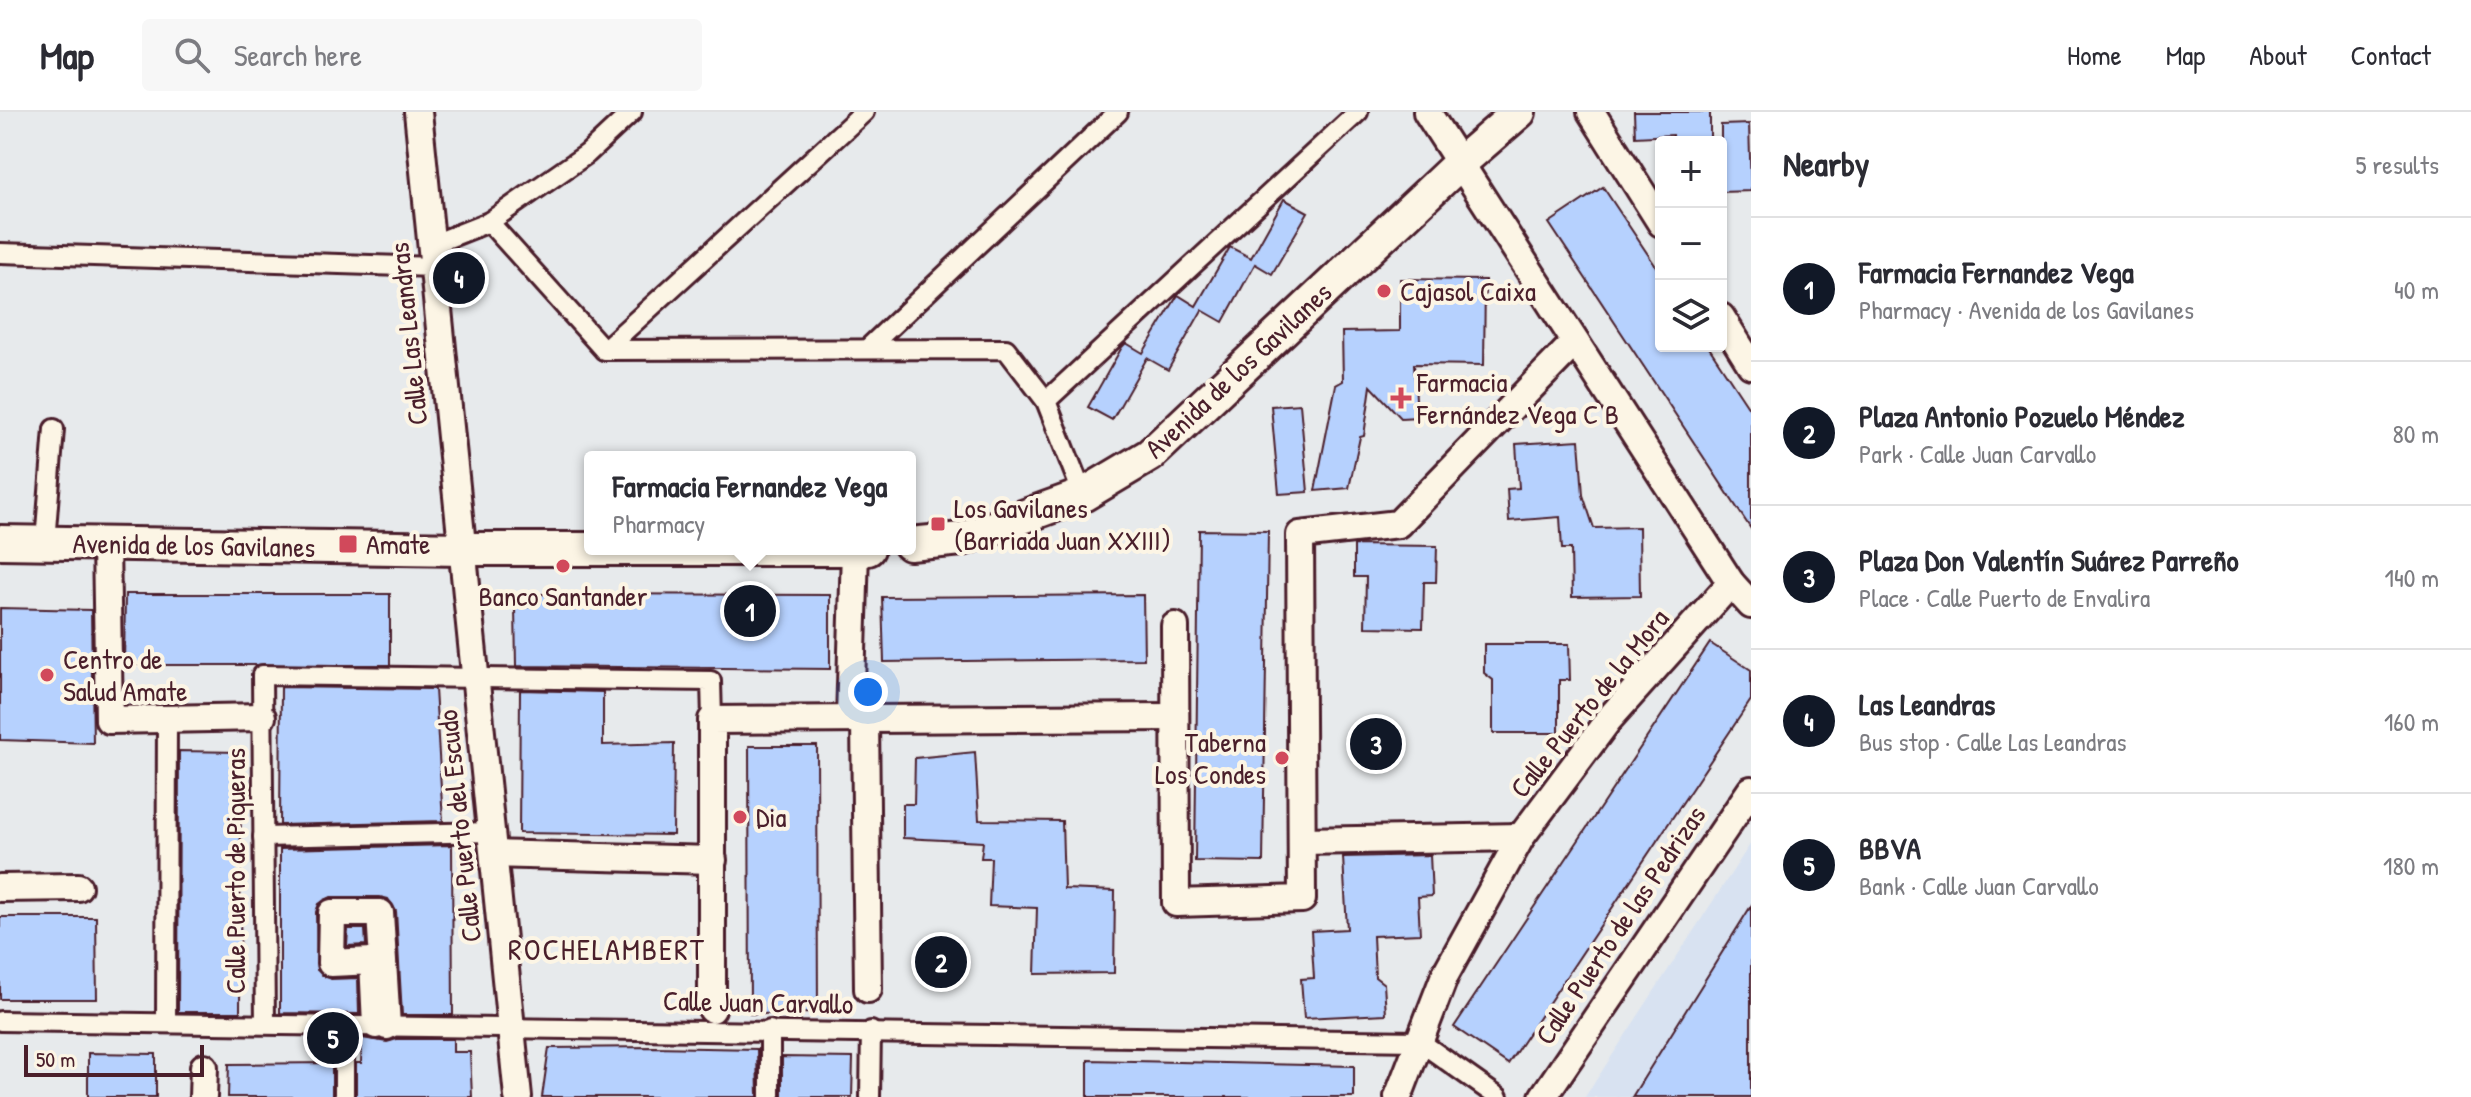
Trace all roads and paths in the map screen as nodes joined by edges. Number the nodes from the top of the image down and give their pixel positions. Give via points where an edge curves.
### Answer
1 (418, 112) edge
2 (632, 112) edge
3 (864, 112) edge
4 (1118, 112) edge
5 (1358, 112) edge
6 (1427, 112) edge
7 (1519, 112) edge
8 (1591, 112) edge
9 (1459, 164) junction
10 (1655, 213) edge
11 (489, 222) junction
12 (0, 253) edge
13 (432, 256) junction
14 (1727, 327) edge
15 (1575, 342) junction
16 (867, 349) junction
17 (604, 350) junction
18 (1751, 365) edge
19 (1046, 401) junction
20 (54, 429) dead end
21 (1083, 495) junction
22 (0, 542) edge
23 (45, 542) junction
24 (916, 543) edge
25 (106, 544) junction
26 (464, 549) junction
27 (584, 549) edge
28 (862, 555) edge
29 (1731, 583) junction
30 (1751, 605) edge
31 (1175, 626) dead end
32 (476, 677) junction
33 (262, 717) junction
34 (1173, 717) junction
35 (167, 719) junction
36 (858, 719) junction
37 (712, 720) junction
38 (1751, 790) edge
39 (263, 837) junction
40 (1521, 837) junction
41 (1302, 841) junction
42 (493, 843) junction
43 (713, 860) junction
44 (78, 887) dead end
45 (0, 888) edge
46 (868, 989) dead end
47 (712, 1009) dead end
48 (0, 1021) edge
49 (166, 1023) junction
50 (265, 1024) junction
51 (344, 1025) junction
52 (511, 1027) junction
53 (770, 1030) junction
54 (871, 1031) junction
55 (1419, 1041) junction
56 (204, 1067) dead end
57 (203, 1097) edge
58 (344, 1097) edge
59 (518, 1097) edge
60 (770, 1097) edge
61 (870, 1097) edge
62 (1398, 1097) edge
63 (1498, 1097) edge
64 (1543, 1097) edge

1 - 13 street, Calle Las Leandras
2 - 11 street via 587,154
3 - 17 street
4 - 16 street
5 - 19 street
6 - 9 street
7 - 9 street, Avenida de los Gavilanes
8 - 10 street
9 - 15 street
9 - 21 street, Avenida de los Gavilanes via 1150,455
11 - 13 street
11 - 17 street
12 - 13 street
13 - 26 street, Calle Las Leandras
14 - 18 street
15 - 29 street
15 - 41 street via 1398,524 1300,535
16 - 17 street
16 - 19 street via 1006,349
19 - 21 street
20 - 23 street
21 - 24 street, Avenida de los Gavilanes via 962,539
22 - 23 street, Avenida de los Gavilanes
23 - 25 street, Avenida de los Gavilanes
25 - 26 street, Avenida de los Gavilanes
25 - 35 street via 109,720
26 - 27 street, Avenida de los Gavilanes
26 - 32 street, Calle Puerto del Escudo
28 - 36 street
29 - 30 street
29 - 40 street, Calle Puerto de la Mora via 1609,719
31 - 34 street
32 - 33 street, Calle Puerto de Piqueras via 262,675
32 - 37 street via 711,681
32 - 42 street, Calle Puerto del Escudo
33 - 35 street
33 - 39 street, Calle Puerto de Piqueras
34 - 36 street
34 - 41 street via 1176,903 1302,899
35 - 49 street
36 - 37 street
36 - 46 street
37 - 43 street
38 - 64 street, Calle Puerto de las Pedrizas
39 - 42 street
39 - 50 street, Calle Puerto de Piqueras
40 - 41 street
40 - 55 street, Calle Puerto de la Mora via 1445,975
42 - 43 street
42 - 52 street, Calle Puerto del Escudo
43 - 47 street
44 - 45 street
48 - 49 street, Calle Juan Carvallo
49 - 50 street, Calle Juan Carvallo
50 - 51 street, Calle Juan Carvallo
51 - 52 street, Calle Juan Carvallo
51 - 58 street
52 - 53 street, Calle Juan Carvallo
52 - 59 street, Calle Puerto del Escudo
53 - 54 street, Calle Juan Carvallo
53 - 60 street
54 - 55 street, Calle Juan Carvallo
54 - 61 street
55 - 62 street, Calle Puerto de la Mora
55 - 63 street
56 - 57 street

